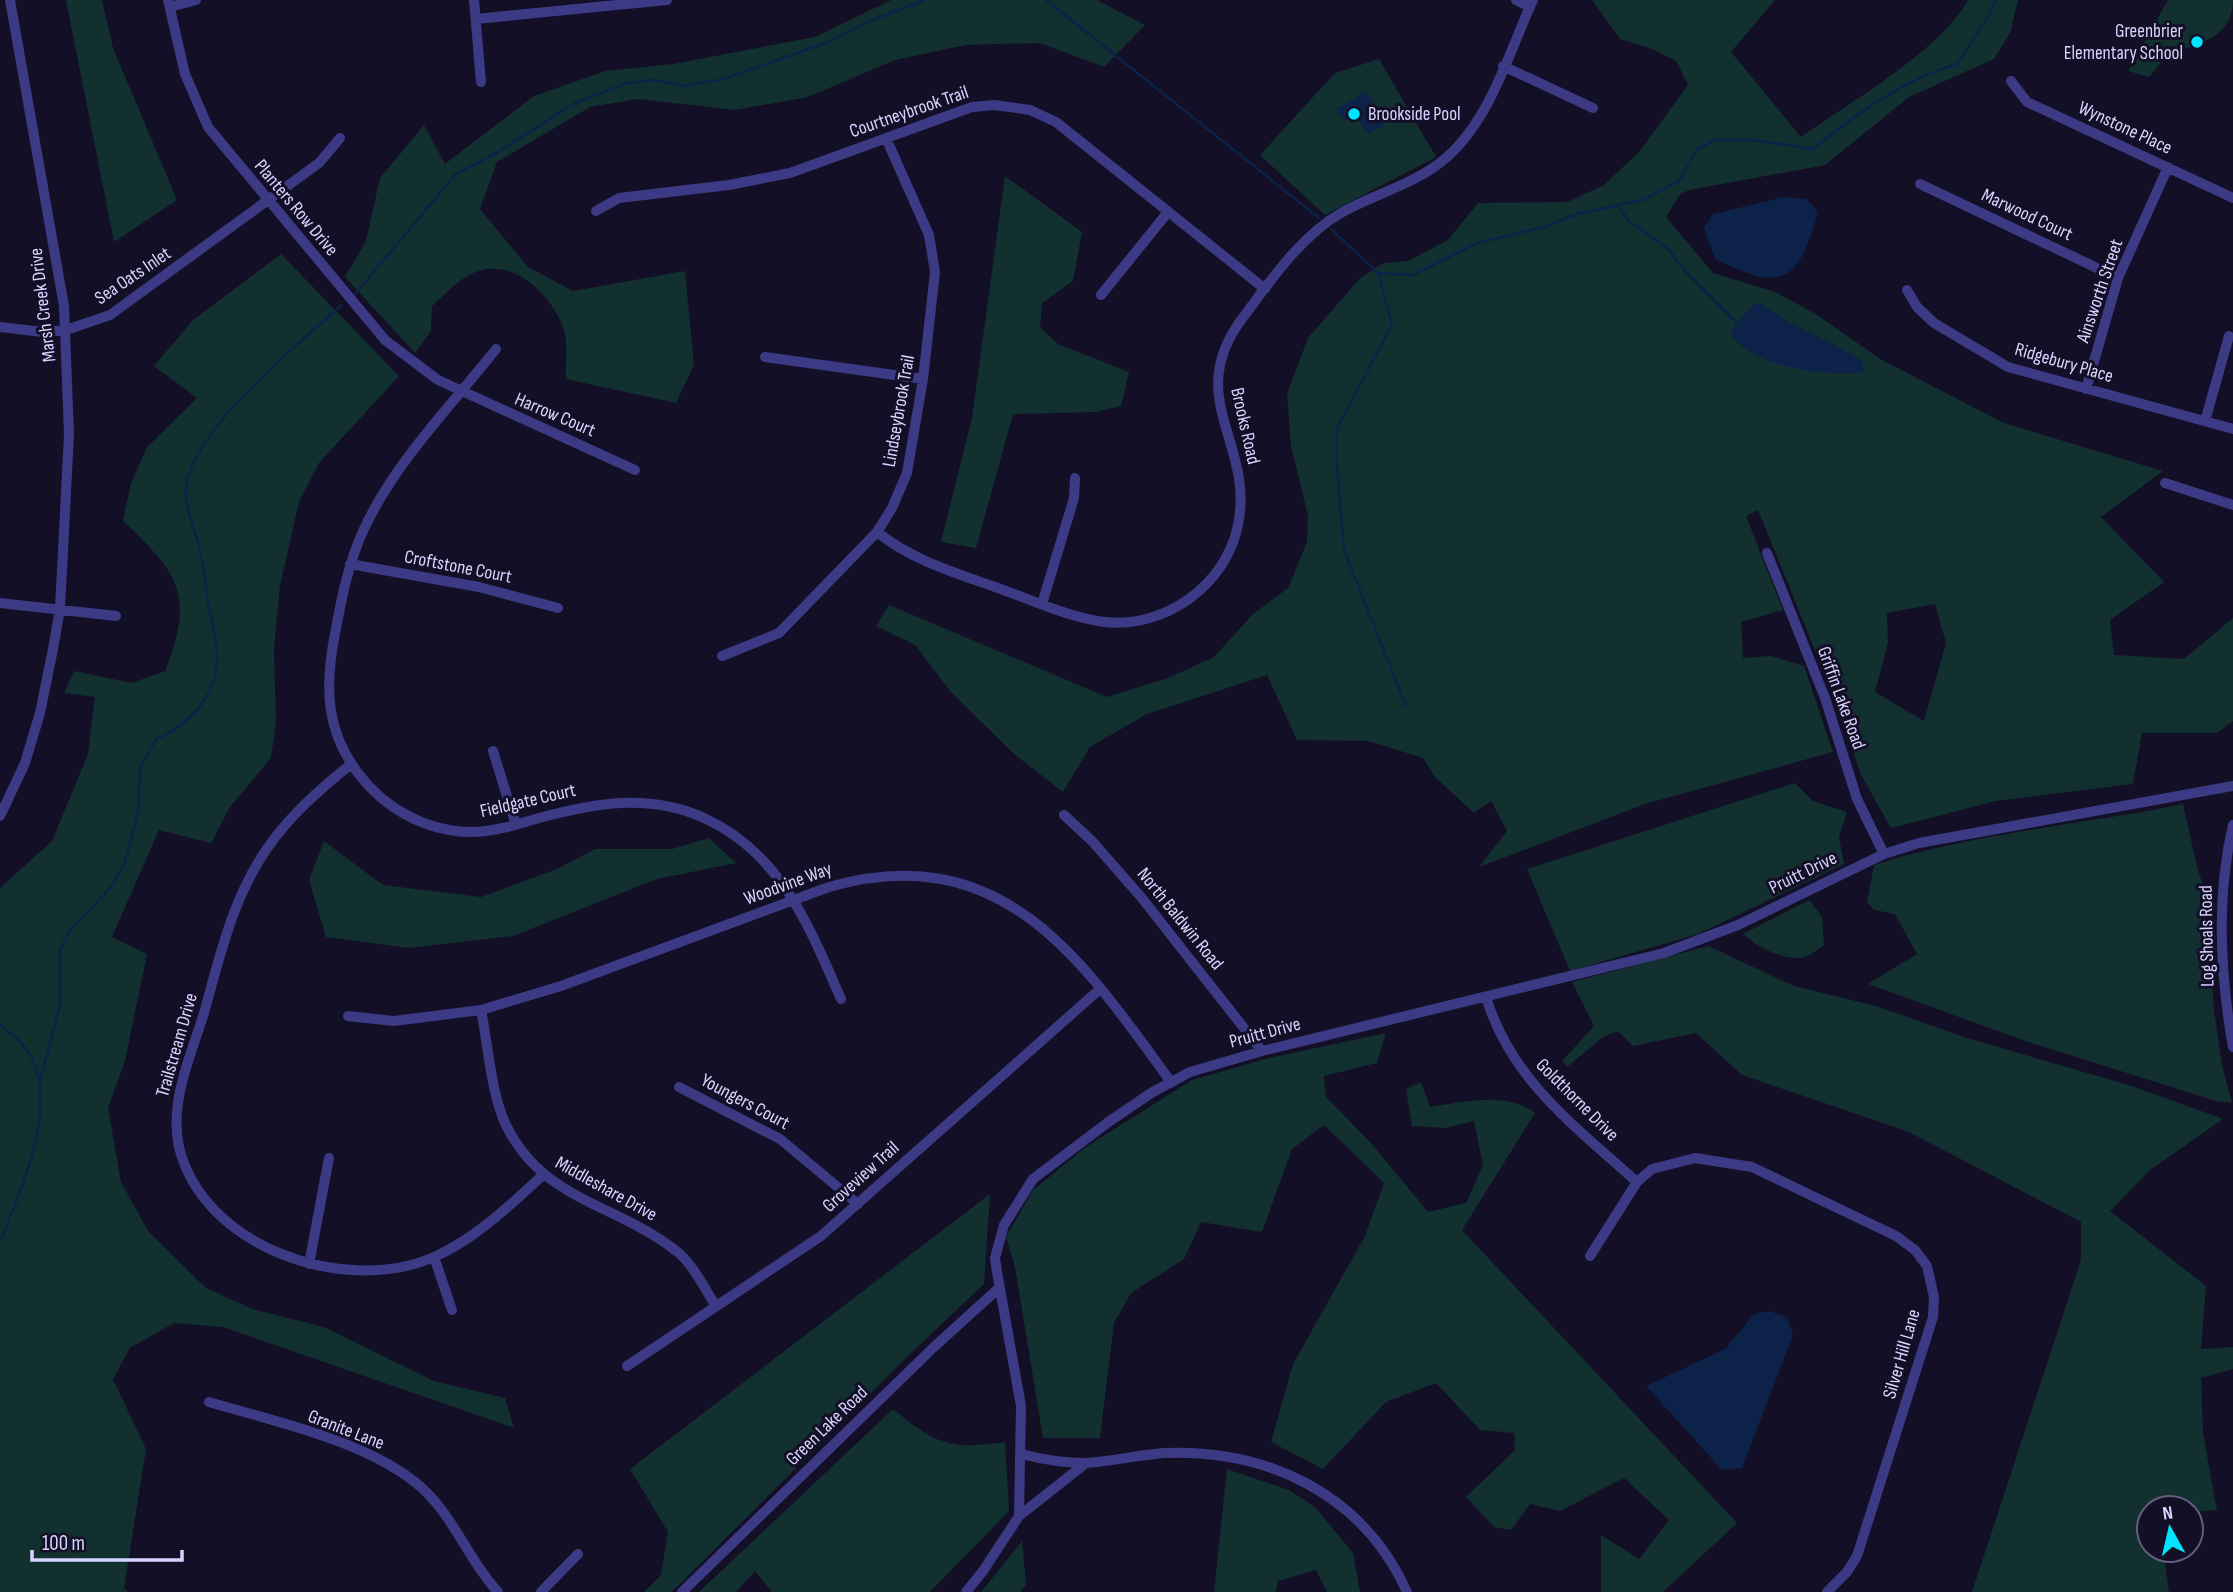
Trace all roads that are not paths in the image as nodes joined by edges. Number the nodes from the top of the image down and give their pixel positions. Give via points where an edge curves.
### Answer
1 (10, 0) edge
2 (196, 0) edge
3 (474, 0) edge
4 (667, 0) edge
5 (1516, 0) edge
6 (624, 3) edge
7 (1532, 3) edge
8 (169, 4) edge
9 (476, 19) junction
10 (1503, 66) junction
11 (2011, 81) dead end
12 (481, 82) dead end
13 (1593, 108) dead end
14 (341, 138) dead end
15 (886, 138) junction
16 (2168, 167) junction
17 (1920, 184) dead end
18 (2233, 198) edge
19 (267, 201) junction
20 (596, 211) dead end
21 (1168, 212) junction
22 (2118, 278) junction
23 (1265, 289) junction
24 (1908, 290) dead end
25 (1101, 295) dead end
26 (0, 327) edge
27 (66, 330) junction
28 (2229, 336) dead end
29 (496, 349) dead end
30 (765, 357) dead end
31 (923, 379) junction
32 (2087, 389) junction
33 (462, 392) junction
34 (2205, 421) junction
35 (2233, 429) edge
36 (635, 470) dead end
37 (1075, 478) dead end
38 (2165, 483) dead end
39 (2233, 505) edge
40 (877, 532) junction
41 (1768, 553) dead end
42 (350, 564) junction
43 (0, 603) edge
44 (1042, 604) junction
45 (558, 608) dead end
46 (60, 609) junction
47 (117, 616) dead end
48 (722, 656) dead end
49 (493, 751) dead end
50 (351, 764) junction
51 (2233, 786) edge
52 (1064, 815) dead end
53 (0, 817) edge
54 (516, 825) junction
55 (2233, 825) edge
56 (1884, 854) junction
57 (794, 900) junction
58 (1100, 989) junction
59 (1486, 997) junction
60 (841, 999) dead end
61 (481, 1010) junction
62 (348, 1016) dead end
63 (2233, 1047) edge
64 (1262, 1051) junction
65 (1171, 1082) junction
66 (678, 1087) dead end
67 (329, 1158) dead end
68 (542, 1176) junction
69 (1637, 1182) junction
70 (858, 1204) junction
71 (1590, 1256) dead end
72 (434, 1257) junction
73 (309, 1264) junction
74 (999, 1288) junction
75 (716, 1306) junction
76 (452, 1310) dead end
77 (627, 1366) dead end
78 (209, 1402) dead end
79 (1021, 1454) junction
80 (1086, 1463) junction
81 (1019, 1516) junction
82 (578, 1554) dead end
83 (498, 1592) edge
84 (541, 1592) edge
85 (682, 1592) edge
86 (966, 1592) edge
87 (1407, 1592) edge
88 (1827, 1592) edge

1 - 27 street, Marsh Creek Drive
2 - 8 street
3 - 9 street
4 - 6 street
5 - 7 street
6 - 9 street
7 - 10 street, Brooks Road
8 - 19 street, Planters Row Drive via 185,74 200,113
9 - 12 street
10 - 13 street
10 - 23 street, Brooks Road via 1476,122 1448,156 1419,177 1331,219
11 - 16 street, Wynstone Place via 2027,102
14 - 19 street, Sea Oats Inlet via 319,163
15 - 20 street, Courtneybrook Trail via 770,178 619,198
15 - 21 street, Courtneybrook Trail via 972,107 1030,110 1056,122
15 - 31 street, Lindseybrook Trail via 921,214 933,253 935,290
16 - 18 street, Wynstone Place
16 - 22 street, Ainsworth Street
17 - 22 street, Marwood Court
19 - 27 street, Sea Oats Inlet via 128,305
19 - 33 street, Planters Row Drive via 385,340 425,372
21 - 23 street, Courtneybrook Trail
21 - 25 street
22 - 32 street, Ainsworth Street
23 - 44 street, Brooks Road via 1231,334 1217,367 1220,408 1238,473 1240,508 1235,535 1218,570 1183,603 1141,620 1104,622
24 - 32 street, Ridgebury Place via 1934,323 2008,367
26 - 27 street, Sea Oats Inlet
27 - 46 street, Marsh Creek Drive via 69,434
28 - 34 street
29 - 33 street, Fieldgate Court
30 - 31 street
31 - 40 street, Lindseybrook Trail via 907,473
32 - 34 street, Ridgebury Place
33 - 36 street, Harrow Court
33 - 42 street, Fieldgate Court via 384,491
34 - 35 street, Ridgebury Place
37 - 44 street
38 - 39 street
40 - 44 street, Brooks Road via 923,561
40 - 48 street, Lindseybrook Trail via 779,633
41 - 56 street, Griffin Lake Road via 1825,698 1857,799
42 - 45 street, Croftstone Court via 478,587
42 - 50 street, Fieldgate Court via 327,688 334,730
43 - 46 street
46 - 47 street
46 - 53 street, Marsh Creek Drive via 40,713 16,789
49 - 54 street
50 - 54 street, Fieldgate Court via 378,796 422,822 470,832
50 - 73 street, Trailstream Drive via 287,822 246,883 228,928 177,1111 179,1147 204,1195 253,1239
51 - 56 street, Pruitt Drive via 1972,831
52 - 64 street, North Baldwin Road via 1141,897
54 - 57 street, Fieldgate Court via 610,802 647,802 685,810 748,845 781,878
55 - 63 street, Log Shoals Road via 2222,932
56 - 59 street, Pruitt Drive via 1699,940
57 - 58 street, Woodvine Way via 875,877 918,876 962,883 1005,901 1043,927
57 - 60 street, Fieldgate Court
57 - 61 street, Woodvine Way via 561,986
58 - 65 street, Woodvine Way
58 - 70 street, Groveview Trail
59 - 64 street, Pruitt Drive
59 - 69 street, Goldthorne Drive via 1496,1029 1535,1087
61 - 62 street, Woodvine Way via 394,1021
61 - 68 street, Middleshare Drive via 505,1123
64 - 65 street, Pruitt Drive
65 - 74 street, Pruitt Drive via 1107,1122 1027,1185 1000,1235 995,1258
66 - 70 street, Youngers Court via 780,1139
67 - 73 street
68 - 72 street, Trailstream Drive via 472,1235
68 - 75 street, Middleshare Drive via 636,1223 678,1252
69 - 71 street
69 - 88 street, Silver Hill Lane via 1652,1169 1695,1158 1752,1167 1896,1236 1927,1266 1934,1297 1925,1347 1857,1556
70 - 75 street, Groveview Trail via 821,1236
72 - 73 street, Trailstream Drive via 373,1270
72 - 76 street
74 - 79 street, Pruitt Drive via 1017,1373
74 - 85 street, Green Lake Road
75 - 77 street, Groveview Trail
78 - 83 street, Granite Lane via 361,1451 422,1488 450,1522 478,1571
79 - 80 street
79 - 81 street
80 - 81 street
80 - 87 street via 1198,1454 1232,1456 1285,1472 1325,1493 1360,1522
81 - 86 street
82 - 84 street

